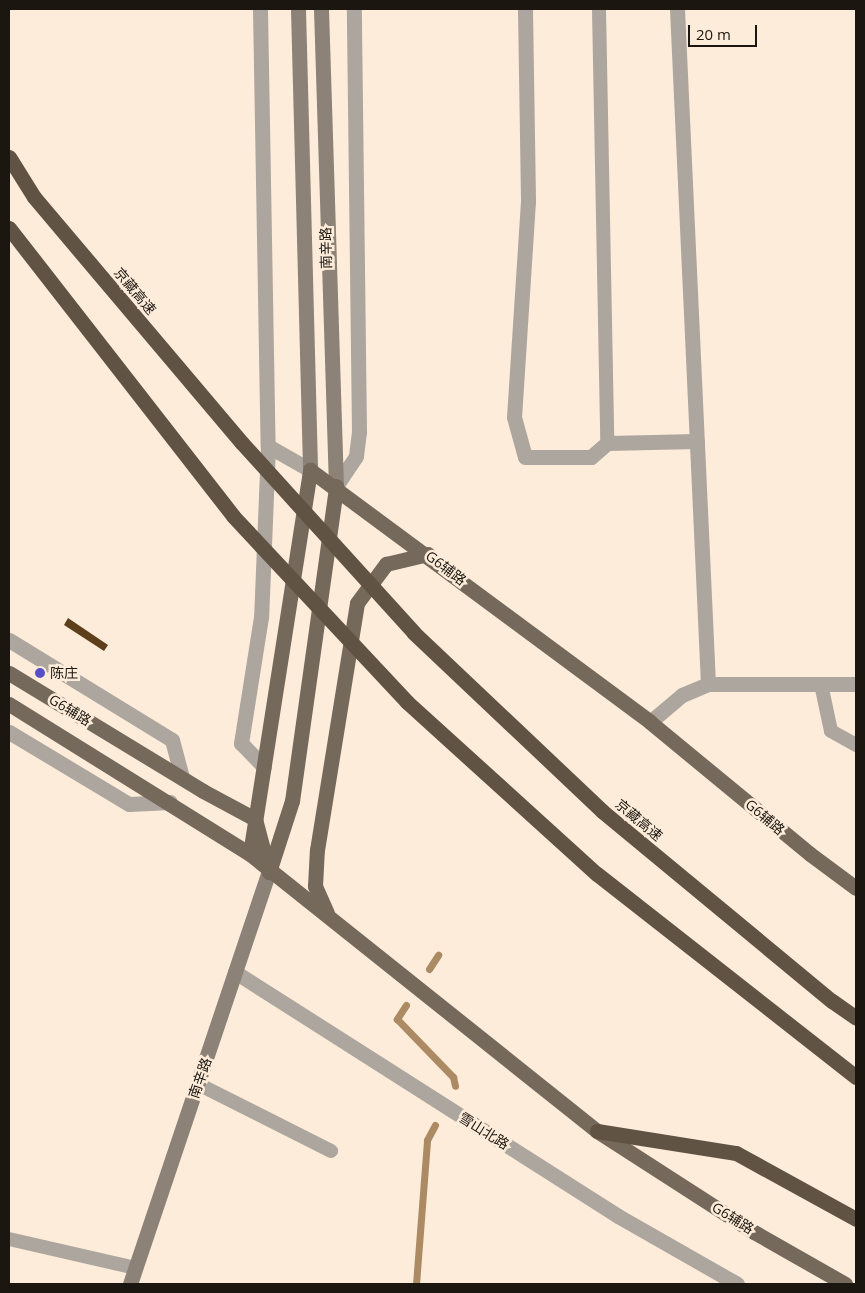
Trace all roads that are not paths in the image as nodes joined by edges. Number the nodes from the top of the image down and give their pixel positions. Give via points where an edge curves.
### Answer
1 (260, 9) edge
2 (298, 9) edge
3 (321, 9) edge
4 (354, 9) edge
5 (525, 9) edge
6 (599, 9) edge
7 (678, 9) edge
8 (9, 157) edge
9 (9, 228) edge
10 (697, 441) junction
11 (608, 442) junction
12 (268, 446) junction
13 (310, 470) junction
14 (336, 486) junction
15 (428, 554) junction
16 (9, 640) edge
17 (9, 672) edge
18 (708, 684) junction
19 (821, 684) junction
20 (856, 684) edge
21 (9, 704) edge
22 (650, 722) junction
23 (9, 732) edge
24 (856, 745) edge
25 (264, 767) junction
26 (182, 778) junction
27 (170, 802) junction
28 (256, 819) junction
29 (250, 854) junction
30 (269, 872) junction
31 (856, 888) edge
32 (329, 916) junction
33 (235, 972) junction
34 (856, 1018) edge
35 (856, 1077) edge
36 (198, 1084) junction
37 (597, 1131) junction
38 (331, 1151) dead end
39 (856, 1219) edge
40 (9, 1240) edge
41 (136, 1268) junction
42 (130, 1284) edge
43 (737, 1284) edge
44 (845, 1284) edge

1 - 12 street
2 - 13 main road, 南辛路
3 - 14 main road, 南辛路
4 - 14 street via 359,432 356,456
5 - 11 street via 528,201 514,417 525,457 591,457
6 - 11 lane
7 - 10 street
8 - 34 highway, 京藏高速, bridge via 34,197 242,443 414,633 602,811
9 - 35 highway, bridge via 233,516 407,702 597,874
10 - 11 street
10 - 18 street
12 - 13 street
12 - 25 street via 261,617 241,744
13 - 14 main road, G6辅路
13 - 25 main road
14 - 15 main road, G6辅路
14 - 30 main road via 292,801
15 - 22 main road, G6辅路
15 - 32 main road via 386,564 356,603 317,850 315,886
16 - 26 street, G6辅路 via 172,740
17 - 26 main road, G6辅路
18 - 19 street
18 - 22 street via 682,695
19 - 20 street
19 - 24 lane via 831,731
21 - 27 main road, G6辅路
22 - 31 main road, G6辅路
23 - 27 street via 128,804
25 - 28 main road
26 - 28 main road, G6辅路
27 - 29 main road, G6辅路
28 - 29 main road
28 - 30 main road
29 - 30 main road, G6辅路
30 - 32 main road, G6辅路
30 - 33 main road, 南辛路
32 - 37 main road, G6辅路
33 - 36 main road, 南辛路
33 - 43 street, 雪山北路 via 618,1216
36 - 38 lane
36 - 41 main road, 南辛路
37 - 39 highway via 736,1153
37 - 44 main road, G6辅路 via 754,1232
40 - 41 lane
41 - 42 main road, 南辛路

